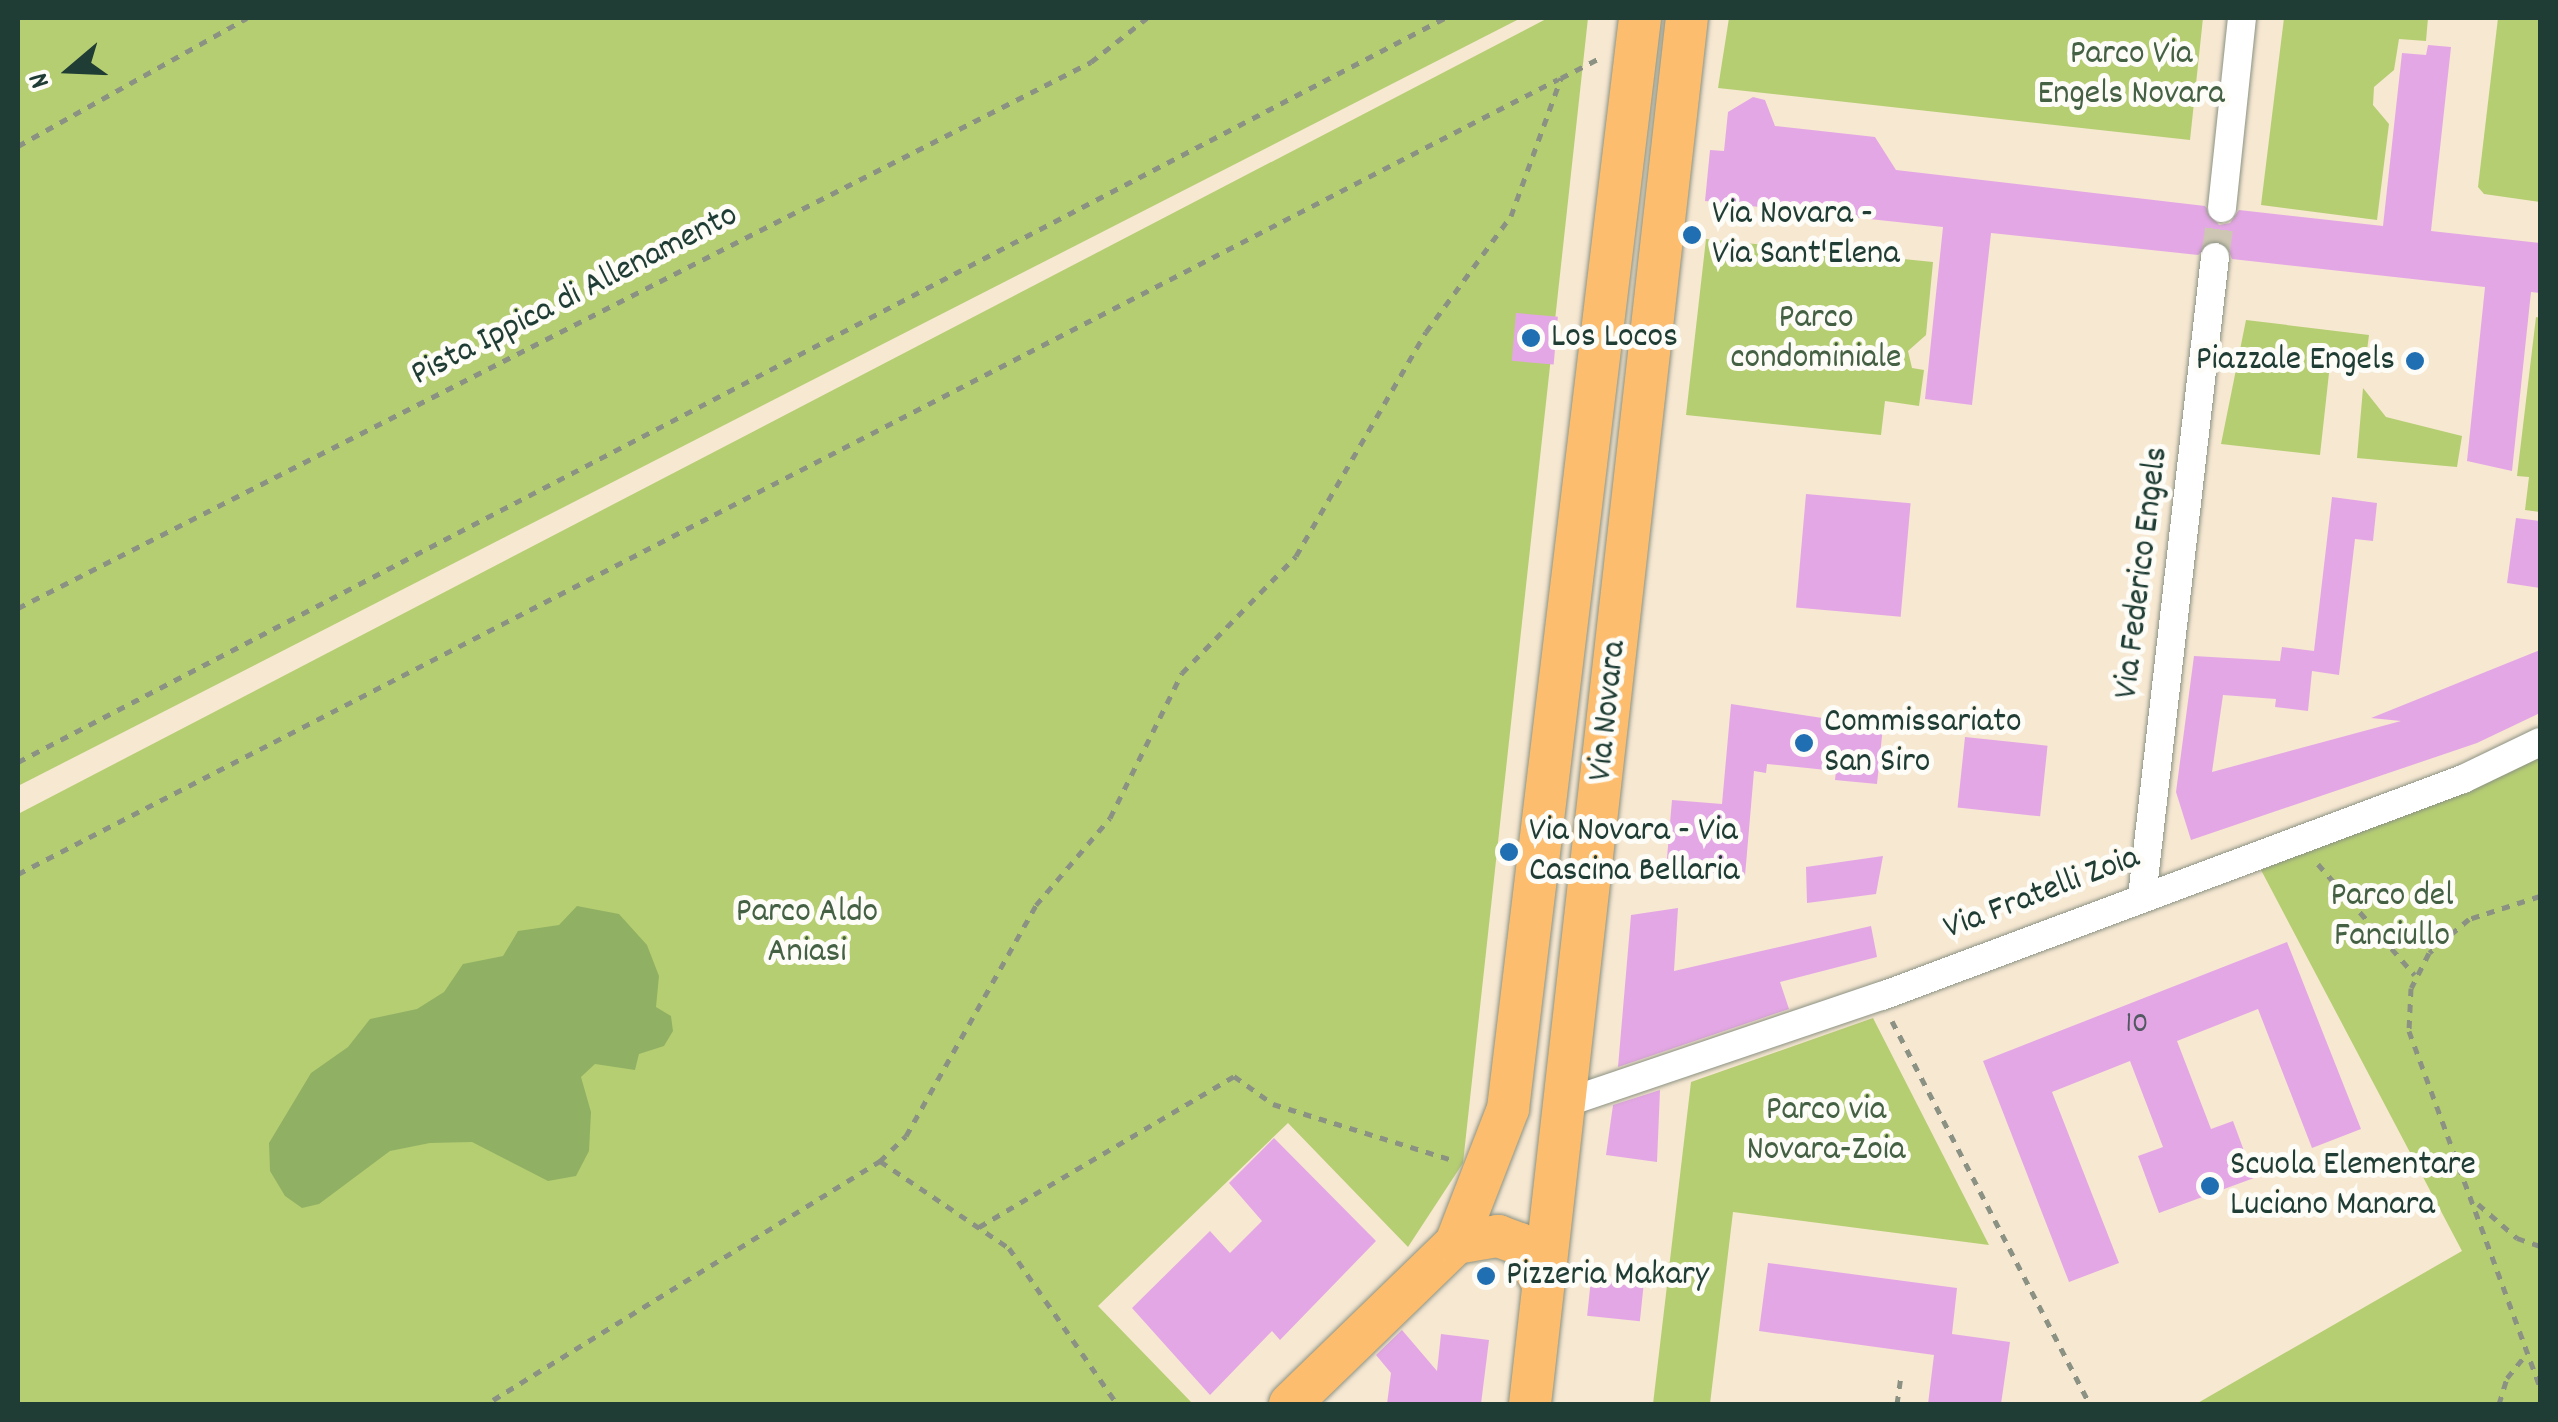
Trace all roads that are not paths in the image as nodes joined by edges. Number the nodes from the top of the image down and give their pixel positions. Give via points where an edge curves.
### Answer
1 (1640, 18) edge
2 (1687, 18) edge
3 (2242, 18) edge
4 (2222, 208) tunnel mouth
5 (2215, 257) tunnel mouth
6 (2540, 742) edge
7 (2142, 897) junction
8 (1565, 1103) junction
9 (1456, 1242) junction
10 (1543, 1282) junction
11 (1290, 1404) edge
12 (1530, 1404) edge

1 - 9 main road, Via Novara via 1508,1109
2 - 8 main road, Via Novara
3 - 4 street
5 - 7 street, Via Federico Engels
6 - 7 street, Via Fratelli Zoia via 2464,779
7 - 8 street, Via Fratelli Zoia via 1882,996
8 - 10 main road, Via Novara
9 - 10 main road via 1498,1236 1520,1244
9 - 11 main road
10 - 12 main road, Via Novara

